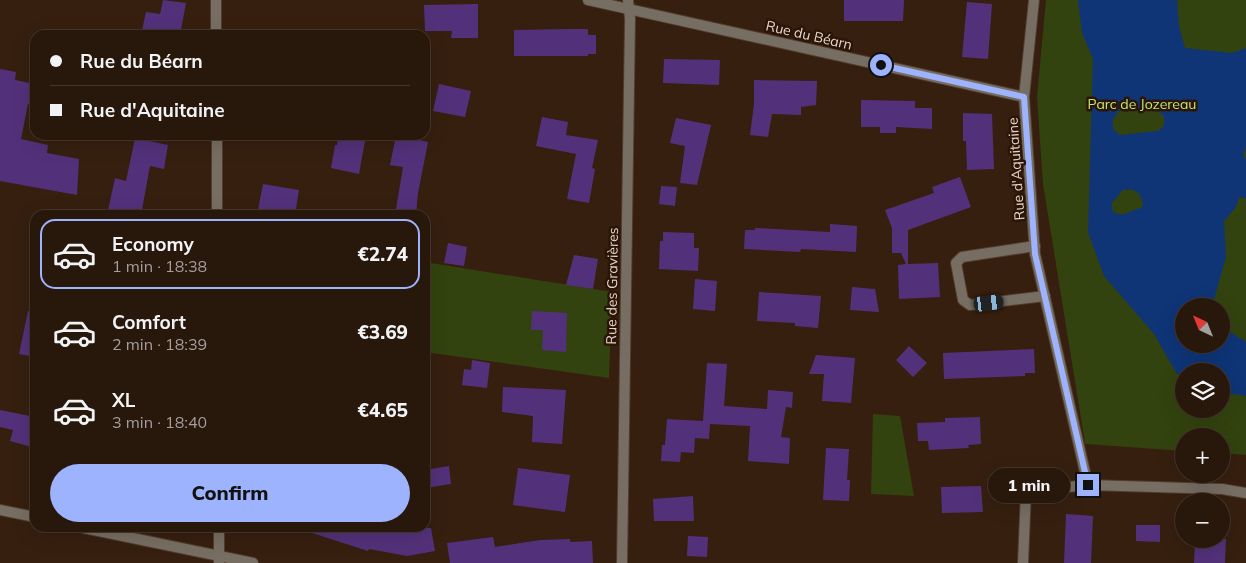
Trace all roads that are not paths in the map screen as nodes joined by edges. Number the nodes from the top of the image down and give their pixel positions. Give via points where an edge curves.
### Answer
1 (216, 0) edge
2 (588, 0) edge
3 (1034, 0) edge
4 (628, 4) edge
5 (216, 30) edge
6 (1024, 97) junction
7 (217, 140) edge
8 (217, 210) edge
9 (1035, 246) junction
10 (1045, 296) junction
11 (1088, 485) junction
12 (1246, 493) edge
13 (0, 510) edge
14 (30, 516) edge
15 (101, 532) edge
16 (219, 532) edge
17 (219, 559) edge
18 (253, 563) edge
19 (622, 563) edge
20 (1022, 563) edge

1 - 5 street
2 - 4 street, Rue du Béarn
3 - 6 street, Rue d'Aquitaine
4 - 6 street, Rue du Béarn
4 - 19 street, Rue des Gravières
6 - 9 street, Rue d'Aquitaine
7 - 8 street
9 - 10 street, Rue d'Aquitaine
9 - 10 street via 962,257 956,263 963,300 970,305
10 - 11 street, Rue d'Aquitaine
11 - 12 street via 1222,489
11 - 20 street via 1026,491
13 - 14 street
15 - 17 street
16 - 17 street
17 - 18 street

